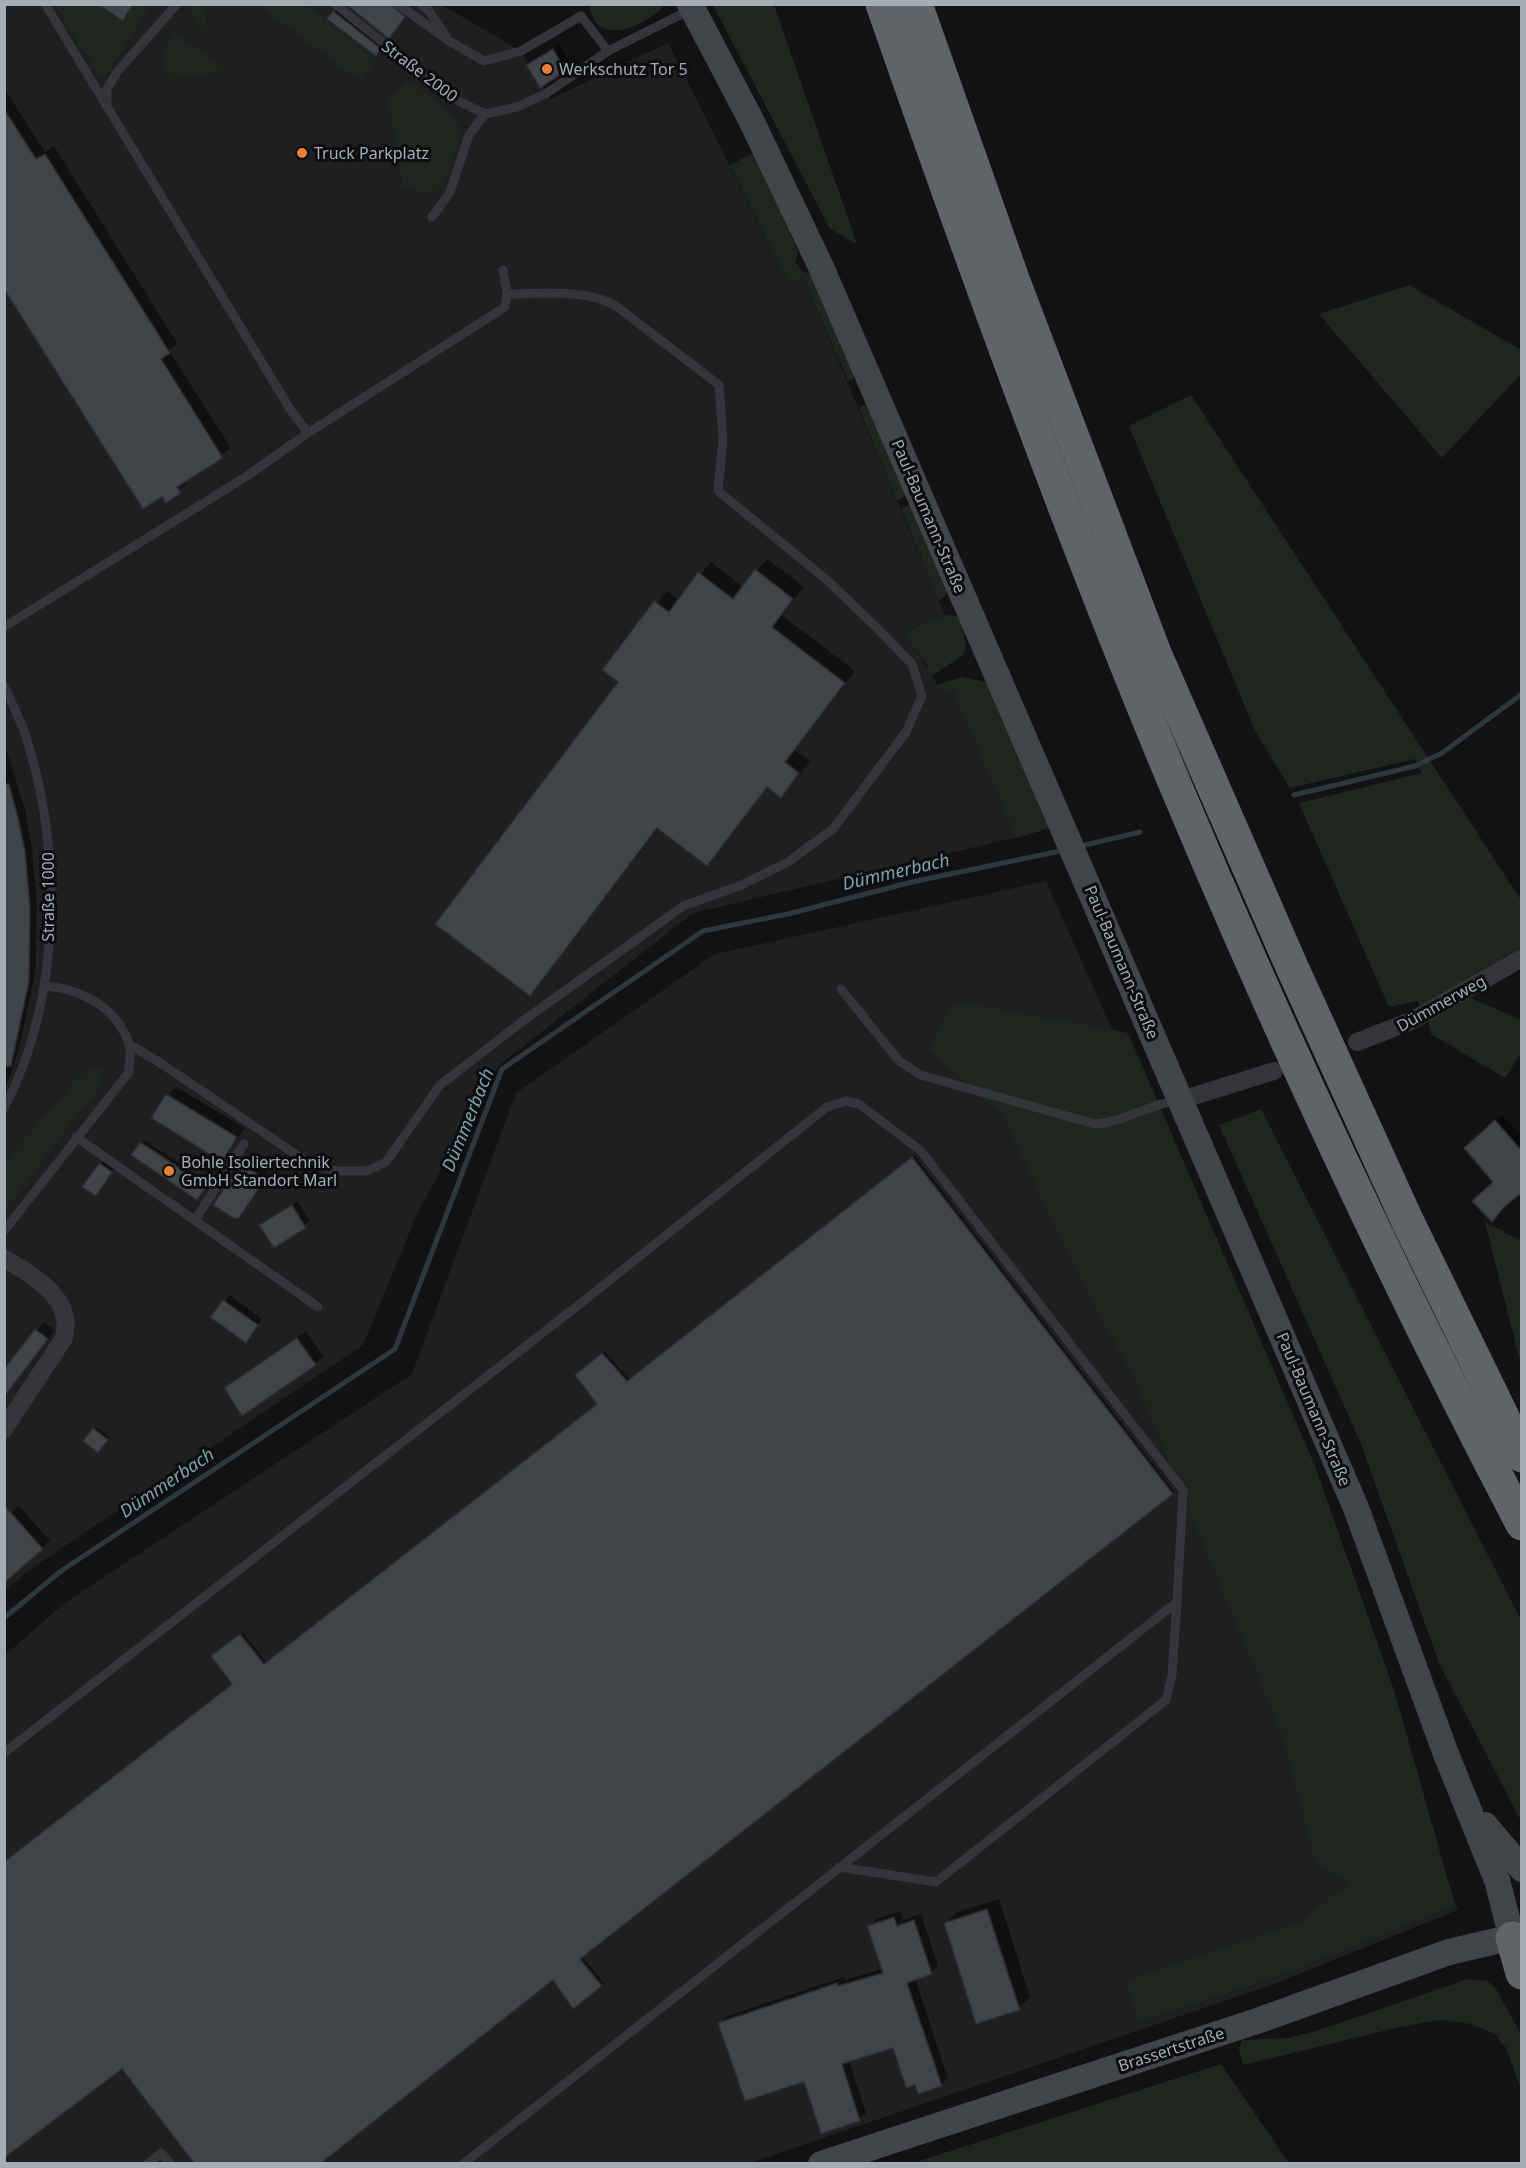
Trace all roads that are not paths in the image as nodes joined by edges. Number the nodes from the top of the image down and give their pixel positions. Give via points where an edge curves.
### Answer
1 (45, 4) edge
2 (177, 4) edge
3 (335, 4) edge
4 (398, 4) edge
5 (421, 4) edge
6 (882, 4) edge
7 (916, 4) edge
8 (691, 7) edge
9 (449, 41) junction
10 (608, 51) junction
11 (107, 108) junction
12 (485, 114) junction
13 (432, 217) dead end
14 (503, 270) dead end
15 (507, 294) junction
16 (308, 433) junction
17 (4, 627) edge
18 (4, 686) edge
19 (1521, 958) edge
20 (45, 986) junction
21 (841, 989) dead end
22 (1357, 1042) dead end
23 (130, 1046) junction
24 (1274, 1071) dead end
25 (1181, 1100) junction
26 (4, 1108) edge
27 (76, 1137) junction
28 (244, 1144) dead end
29 (195, 1220) junction
30 (1407, 1220) junction
31 (4, 1231) edge
32 (4, 1257) edge
33 (318, 1307) dead end
34 (1521, 1409) edge
35 (4, 1429) edge
36 (1521, 1456) edge
37 (1521, 1524) edge
38 (1177, 1602) junction
39 (4, 1753) edge
40 (1463, 1796) junction
41 (839, 1868) junction
42 (1521, 1869) edge
43 (1517, 1936) edge
44 (1521, 1973) edge
45 (148, 2163) edge
46 (170, 2163) edge
47 (463, 2163) edge
48 (821, 2163) edge

1 - 11 lane
2 - 11 lane via 117,72 107,88
3 - 12 lane, Straße 2000 via 452,98
4 - 9 lane
5 - 9 lane
6 - 37 highway via 993,318 1175,785 1342,1164
7 - 30 highway via 1017,290 1155,654
8 - 10 lane
8 - 25 main road, Paul-Baumann-Straße via 804,230
9 - 10 lane via 484,61 521,51 581,16
10 - 12 lane via 547,93 517,107
11 - 16 lane
12 - 13 lane via 469,135 450,192
14 - 15 lane
15 - 16 lane via 505,307
15 - 23 lane via 601,297 719,385 723,439 718,491 827,580 912,664 922,696 906,732 833,829 788,862 739,886 683,906 523,1021 440,1085 386,1162 367,1171 337,1171 310,1164
16 - 17 lane via 247,476
18 - 20 lane, Straße 1000 via 26,737 48,834 50,903
19 - 22 street, Dümmerweg via 1411,1021
20 - 23 lane via 69,988 110,1010
20 - 26 lane, Straße 1000 via 28,1050
21 - 25 lane via 898,1061 921,1075 1095,1124 1162,1102
23 - 27 lane via 129,1072
24 - 25 street
25 - 40 main road, Paul-Baumann-Straße via 1356,1508
27 - 29 lane
27 - 31 lane
28 - 29 lane
29 - 33 lane
30 - 34 highway via 1454,1290
30 - 36 highway
32 - 35 street via 36,1278 61,1303 68,1323 64,1338
38 - 39 lane via 1183,1490 921,1151 859,1104 846,1101 827,1107
38 - 41 lane
38 - 41 lane via 1172,1676 1166,1700 945,1875 936,1882
40 - 42 main road
40 - 43 main road, Paul-Baumann-Straße
41 - 47 lane
43 - 44 highway
43 - 48 main road, Brassertstraße via 1449,1952 1257,2021
45 - 46 lane via 161,2154

